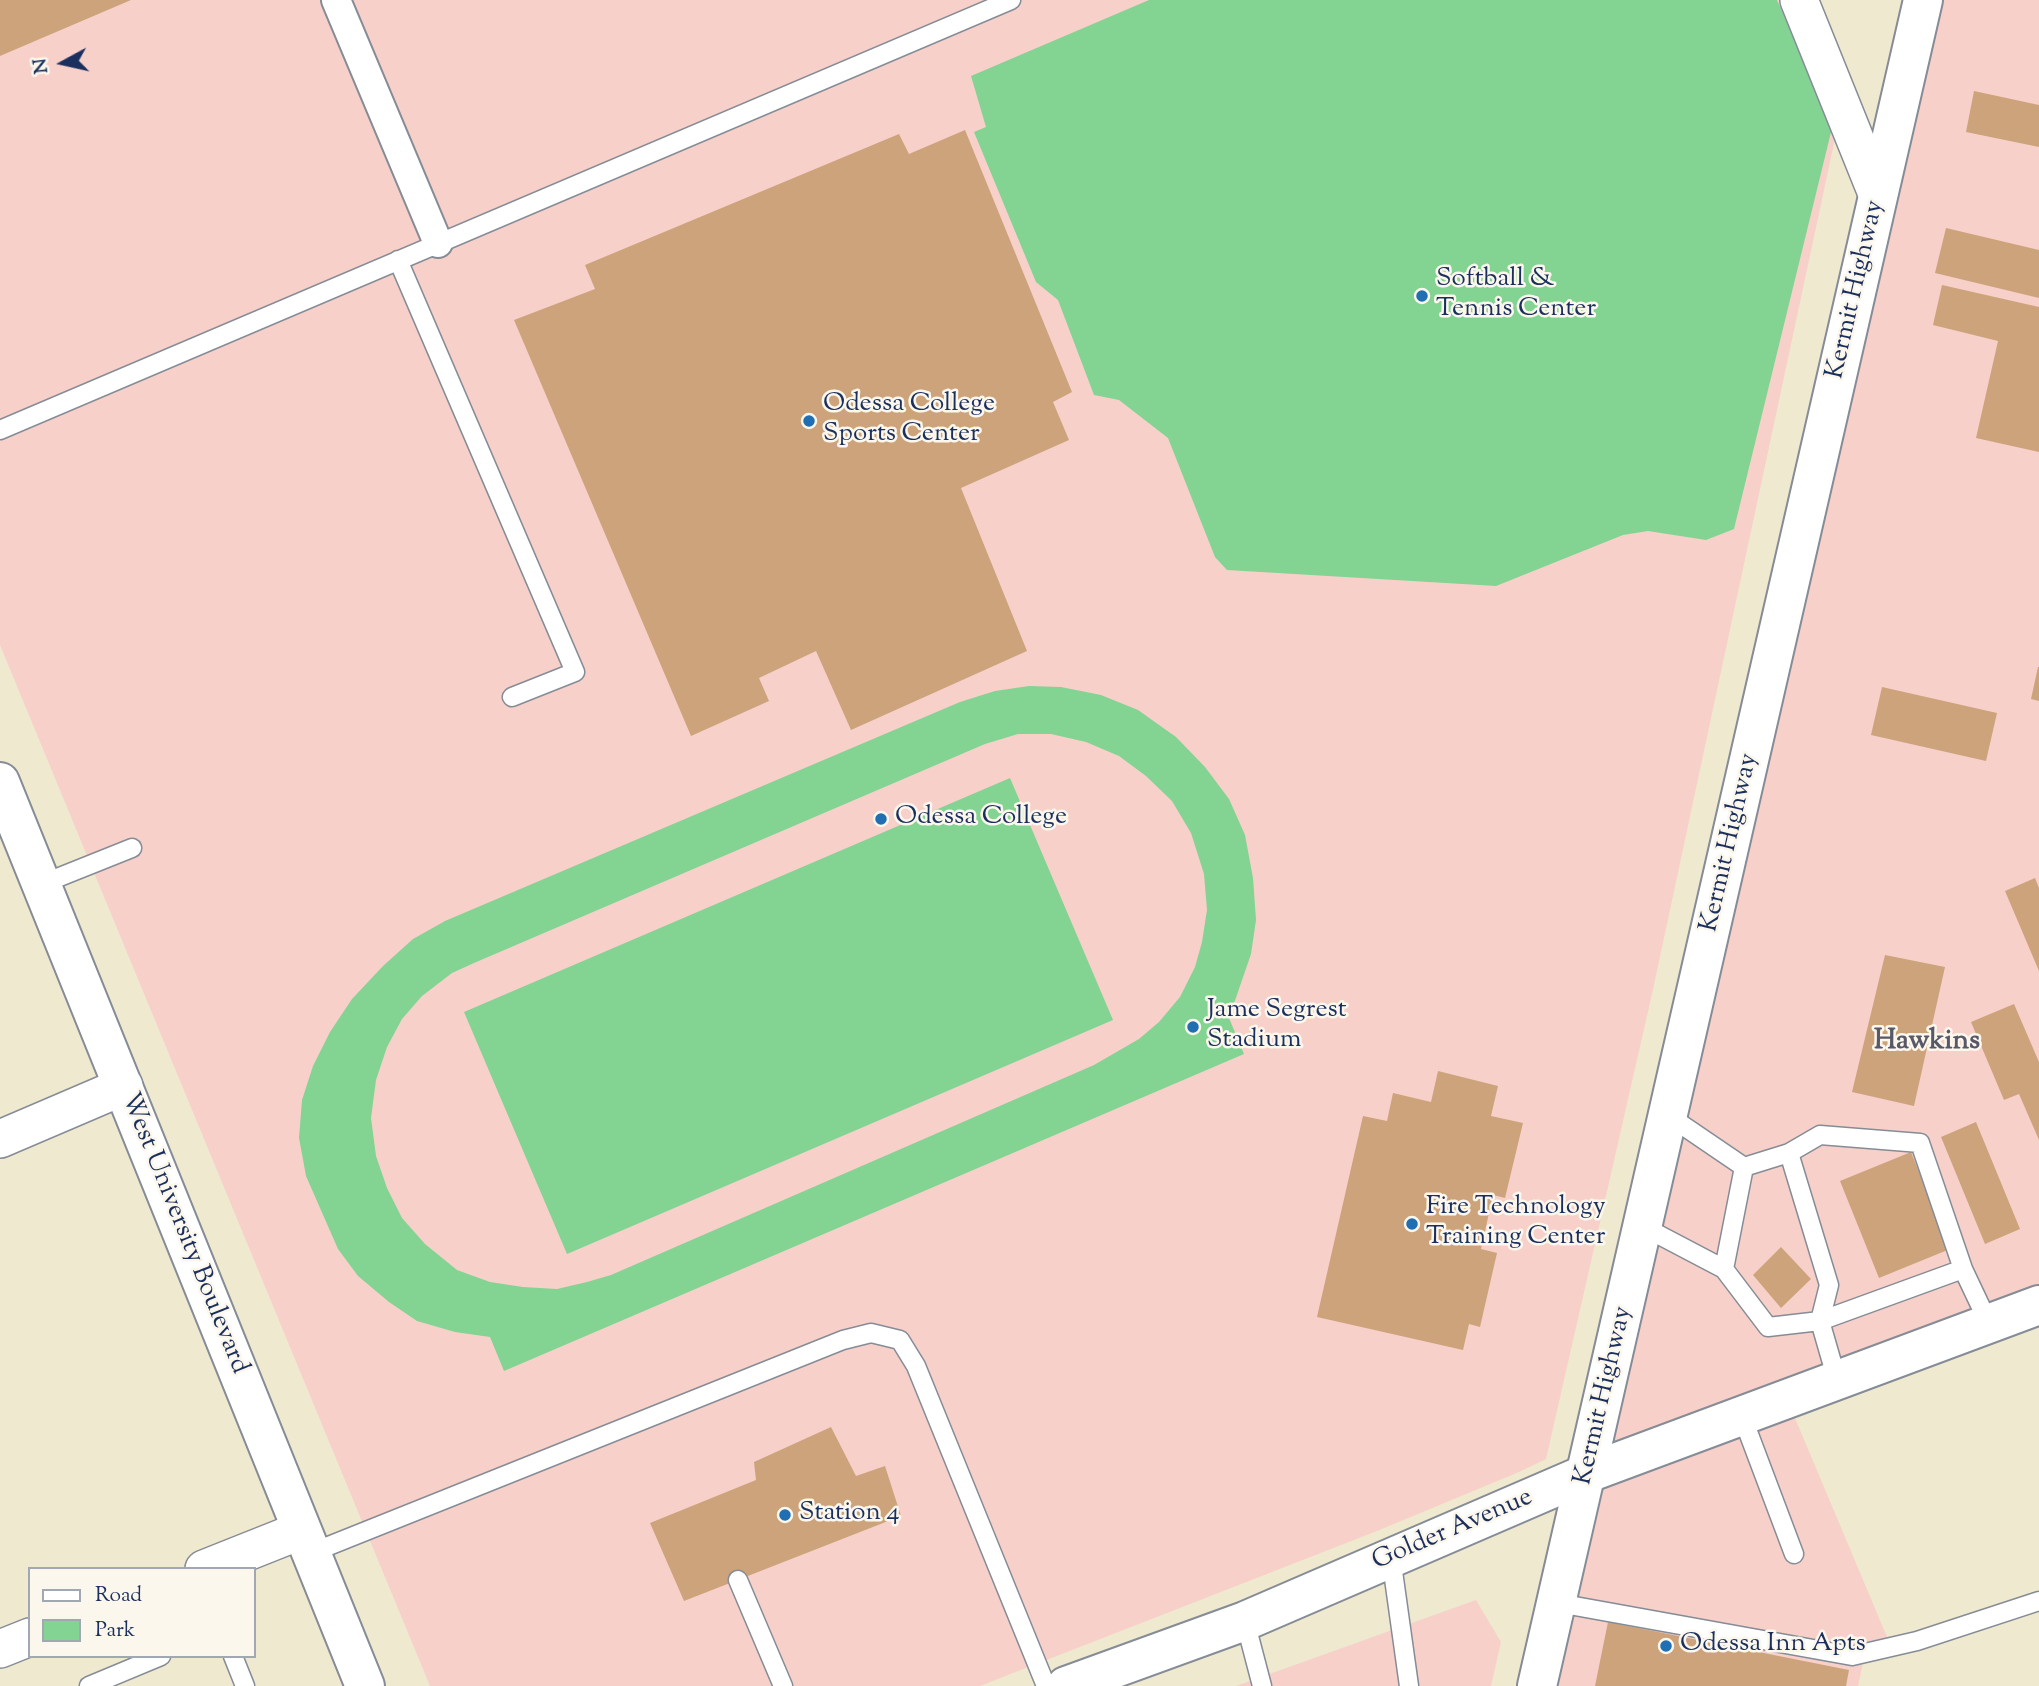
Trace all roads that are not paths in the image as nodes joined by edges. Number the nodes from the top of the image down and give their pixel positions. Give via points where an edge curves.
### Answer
1 (336, 0) edge
2 (1011, 0) edge
3 (1799, 0) edge
4 (1923, 0) edge
5 (1878, 196) junction
6 (438, 243) junction
7 (398, 260) junction
8 (0, 430) edge
9 (512, 696) dead end
10 (0, 782) edge
11 (132, 848) dead end
12 (42, 884) junction
13 (124, 1086) junction
14 (1669, 1116) junction
15 (0, 1139) edge
16 (1789, 1153) junction
17 (1744, 1167) junction
18 (1644, 1227) junction
19 (1724, 1269) junction
20 (1963, 1269) junction
21 (2039, 1305) edge
22 (1820, 1321) junction
23 (1989, 1324) junction
24 (1837, 1380) junction
25 (1742, 1416) junction
26 (1588, 1473) junction
27 (306, 1542) junction
28 (1794, 1554) dead end
29 (1391, 1557) junction
30 (212, 1567) edge
31 (738, 1580) dead end
32 (2039, 1601) edge
33 (1558, 1603) junction
34 (1245, 1621) junction
35 (156, 1658) edge
36 (234, 1658) edge
37 (1532, 1684) edge
38 (89, 1686) edge
39 (245, 1686) edge
40 (365, 1686) edge
41 (783, 1686) edge
42 (1046, 1686) edge
43 (1066, 1686) edge
44 (1262, 1686) edge
45 (1409, 1686) edge

1 - 6 street
2 - 6 lane
3 - 5 street
4 - 5 main road, Kermit Highway
5 - 14 main road, Kermit Highway
6 - 7 lane
7 - 8 lane
7 - 9 lane via 575,672
10 - 12 main road, West University Boulevard
11 - 12 lane
12 - 13 main road, West University Boulevard
13 - 15 street
13 - 27 main road, West University Boulevard
14 - 17 lane
14 - 18 main road, Kermit Highway
16 - 17 lane
16 - 20 lane via 1820,1135 1920,1143
16 - 22 lane via 1829,1285
17 - 19 lane
18 - 19 lane
18 - 26 main road, Kermit Highway
19 - 22 lane via 1768,1327
20 - 22 lane
20 - 23 lane
21 - 23 main road, Golder Avenue
22 - 24 lane
23 - 24 main road, Golder Avenue
24 - 25 main road, Golder Avenue
25 - 26 main road, Golder Avenue
25 - 28 lane
26 - 29 main road, Golder Avenue
26 - 33 main road, Kermit Highway
27 - 30 street
27 - 40 main road, West University Boulevard
27 - 42 lane via 872,1333 900,1340 916,1366
29 - 34 main road, Golder Avenue
29 - 45 lane
31 - 41 lane
32 - 33 lane via 1917,1641 1852,1656
33 - 37 main road, Kermit Highway
34 - 43 main road, Golder Avenue
34 - 44 lane
35 - 38 lane
36 - 39 lane

